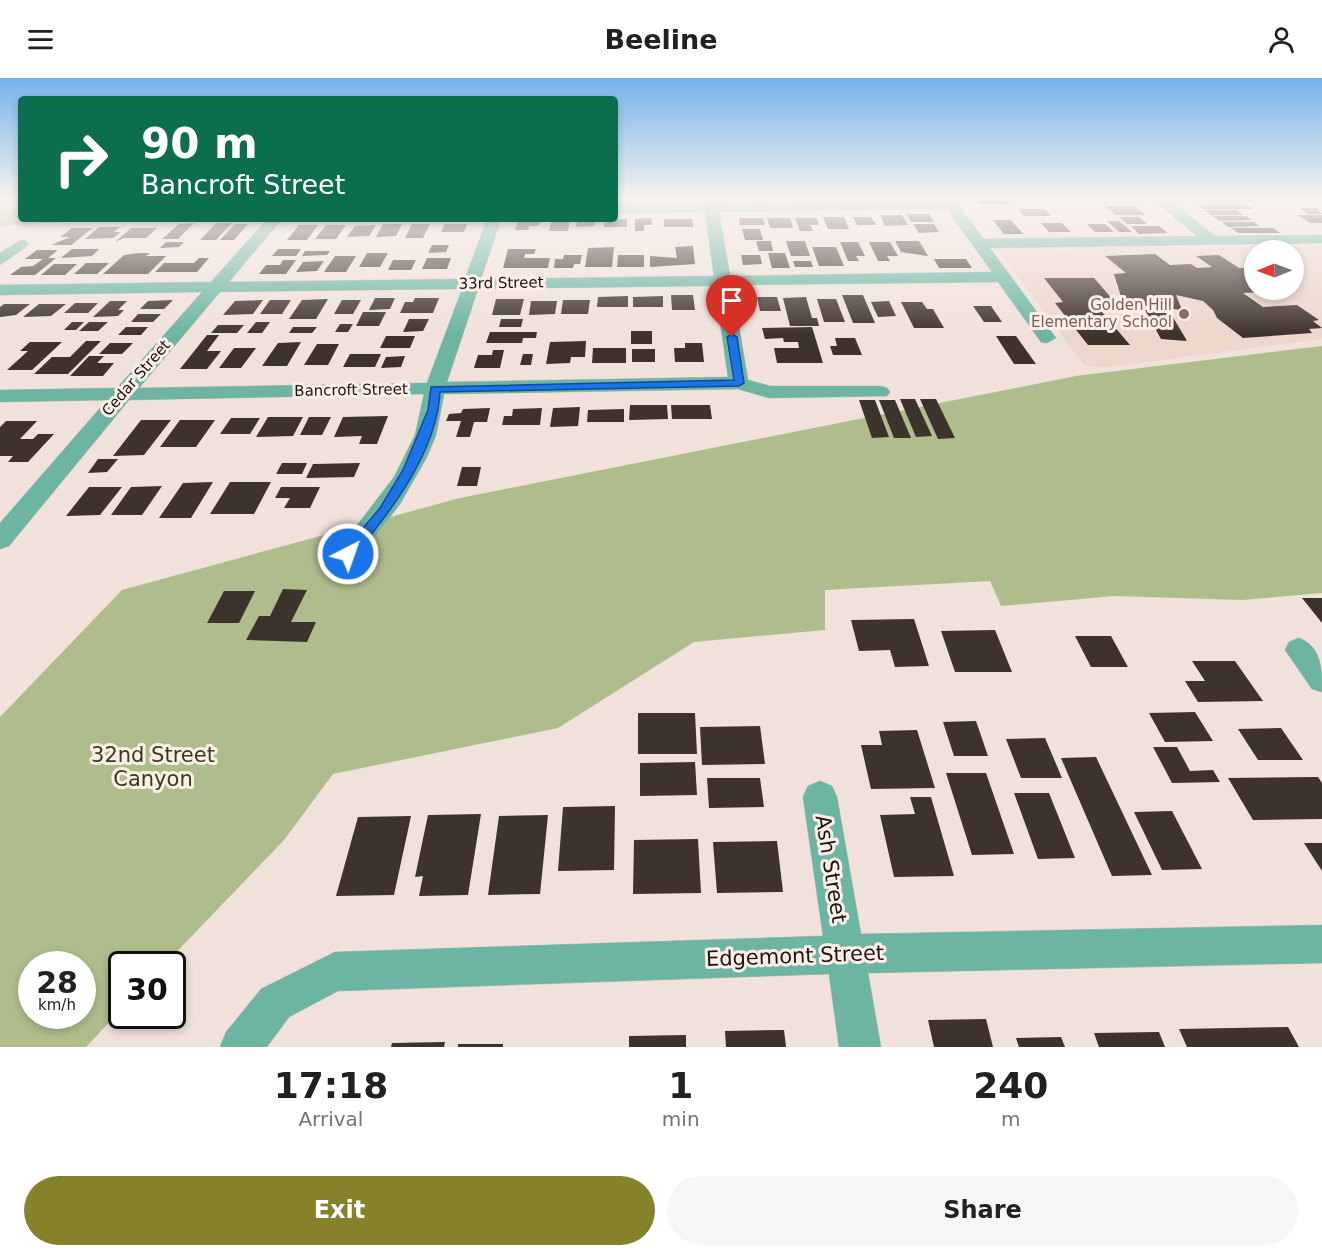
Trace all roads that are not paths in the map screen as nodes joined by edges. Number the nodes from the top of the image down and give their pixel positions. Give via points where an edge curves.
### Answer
1 (21, 244) dead end
2 (253, 244) edge
3 (485, 244) edge
4 (717, 244) edge
5 (981, 244) edge
6 (0, 260) edge
7 (1001, 277) junction
8 (723, 281) junction
9 (471, 284) junction
10 (215, 287) junction
11 (0, 290) edge
12 (1047, 338) dead end
13 (739, 383) junction
14 (435, 389) junction
15 (880, 392) dead end
16 (123, 394) junction
17 (0, 396) edge
18 (0, 540) edge
19 (348, 554) dead end
20 (1299, 650) dead end
21 (1322, 680) edge
22 (820, 797) dead end
23 (1322, 944) edge
24 (845, 954) junction
25 (241, 1047) edge
26 (860, 1047) edge

1 - 6 street
2 - 10 street, Cedar Street
3 - 9 street
4 - 8 street
5 - 7 street
7 - 8 street, 33rd Street
7 - 12 street
8 - 9 street, 33rd Street
8 - 13 street
9 - 10 street, 33rd Street
9 - 14 street
10 - 11 street, 33rd Street
10 - 16 street, Cedar Street
13 - 14 street, Bancroft Street
13 - 15 street, Bancroft Street via 770,392
14 - 16 street, Bancroft Street
14 - 19 street via 434,410 409,470 385,511
16 - 17 street, Bancroft Street
16 - 18 street, Cedar Street
20 - 21 street
22 - 24 street, Ash Street
23 - 24 street, Edgemont Street
24 - 25 street, Edgemont Street via 335,972 275,1003
24 - 26 street, Ash Street

